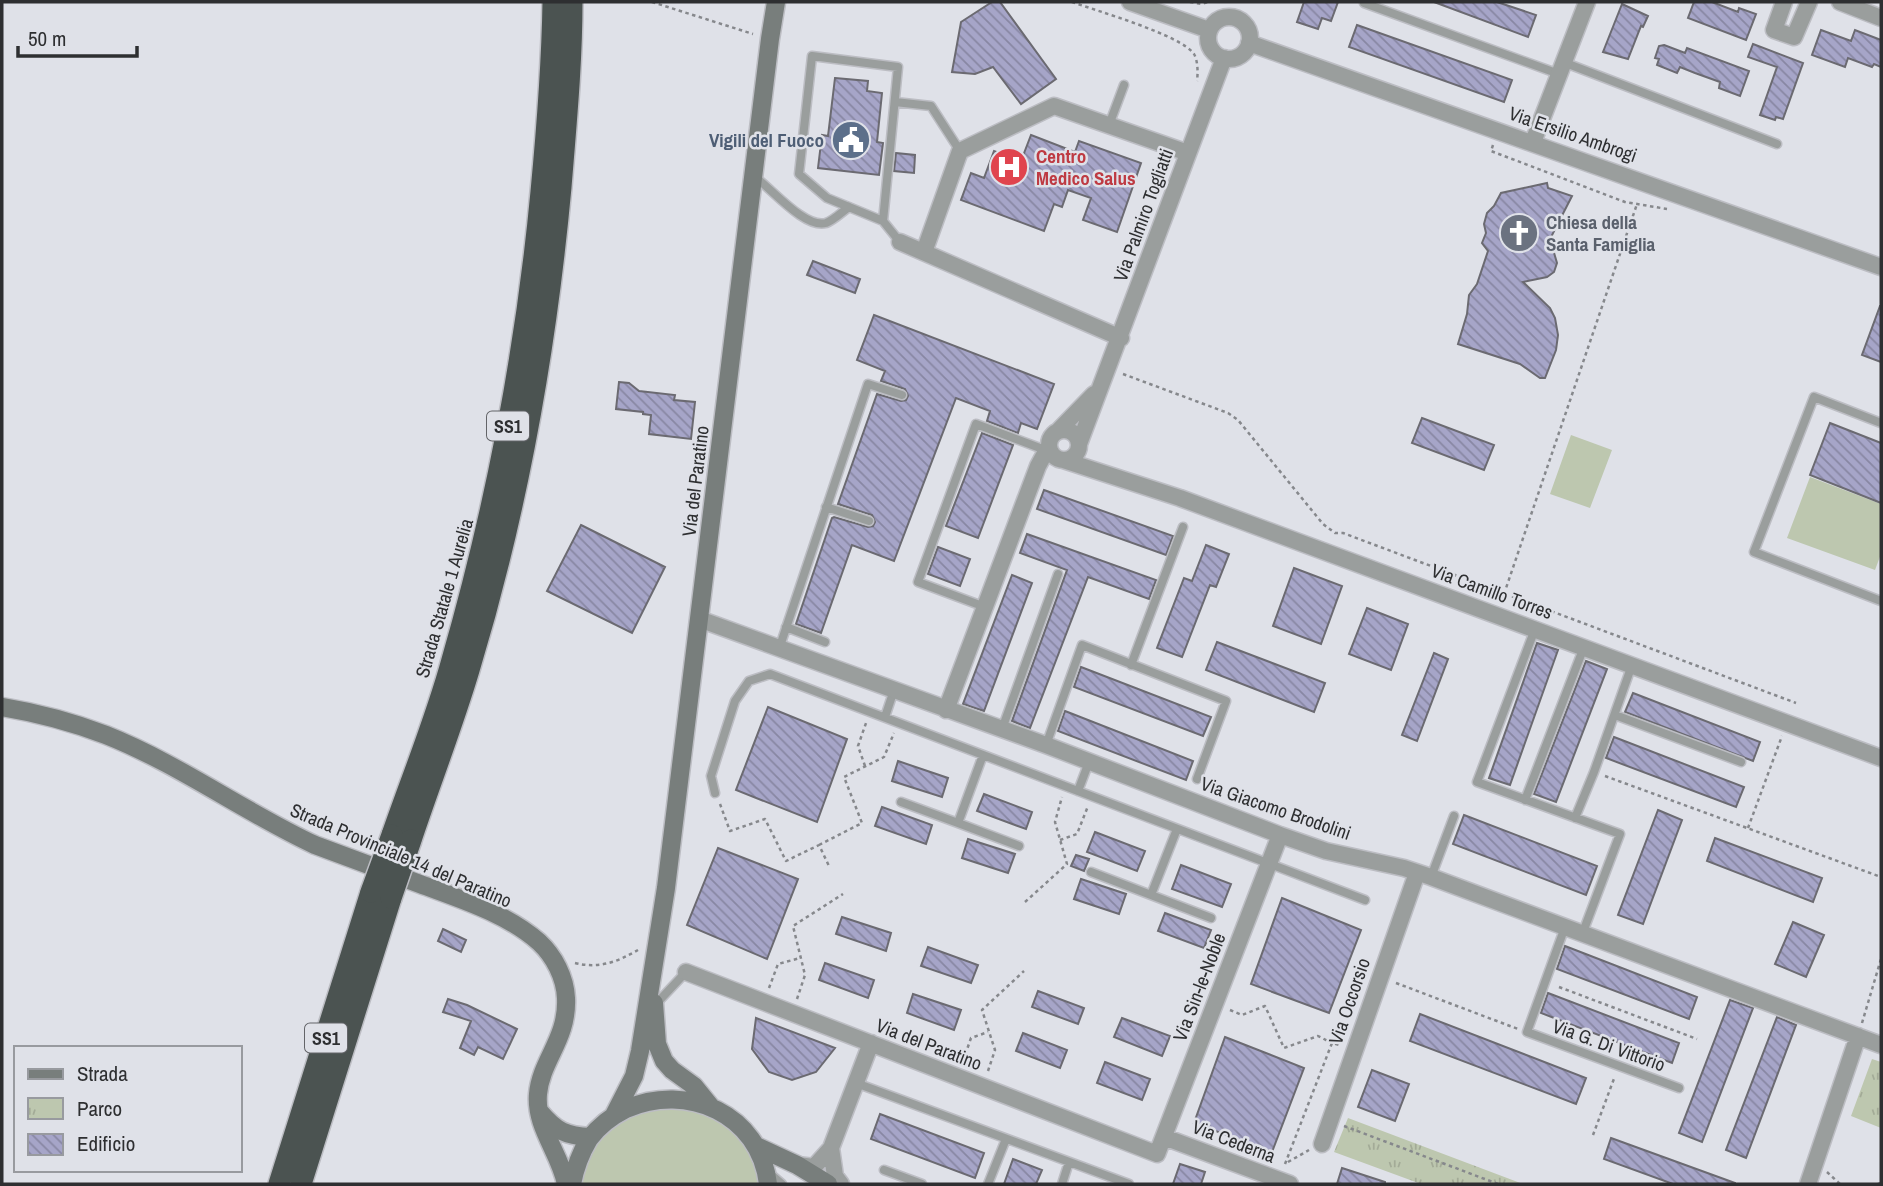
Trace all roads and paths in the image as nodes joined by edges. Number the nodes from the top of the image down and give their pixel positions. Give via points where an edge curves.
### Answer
1 (553, 2) edge
2 (572, 2) edge
3 (652, 2) edge
4 (776, 2) edge
5 (1130, 2) edge
6 (1190, 2) edge
7 (1209, 2) edge
8 (1242, 2) edge
9 (1587, 2) edge
10 (1784, 2) edge
11 (1809, 2) edge
12 (1840, 2) edge
13 (1364, 3) edge
14 (1236, 18) junction
15 (1881, 19) edge
16 (1209, 30) junction
17 (770, 39) junction
18 (1249, 43) junction
19 (1224, 58) junction
20 (1561, 68) junction
21 (1124, 85) dead end
22 (895, 102) junction
23 (1109, 125) junction
24 (1498, 130) junction
25 (1533, 142) junction
26 (1777, 144) dead end
27 (960, 151) junction
28 (1188, 153) junction
29 (753, 175) junction
30 (1637, 204) junction
31 (849, 207) junction
32 (1667, 209) dead end
33 (883, 221) junction
34 (900, 242) joint
35 (924, 252) junction
36 (1881, 267) edge
37 (1121, 338) junction
38 (1108, 369) junction
39 (1101, 387) junction
40 (902, 396) dead end
41 (1881, 423) edge
42 (1058, 431) junction
43 (1078, 448) junction
44 (1057, 456) junction
45 (1086, 467) junction
46 (827, 507) junction
47 (869, 522) dead end
48 (1183, 527) dead end
49 (1058, 574) dead end
50 (1504, 594) junction
51 (1881, 601) edge
52 (985, 607) junction
53 (699, 620) junction
54 (786, 627) junction
55 (1535, 629) junction
56 (825, 642) dead end
57 (1584, 647) junction
58 (779, 649) junction
59 (1632, 665) junction
60 (1131, 666) junction
61 (894, 690) junction
62 (1796, 703) dead end
63 (2, 707) edge
64 (946, 710) junction
65 (870, 712) junction
66 (1615, 715) junction
67 (885, 717) junction
68 (898, 722) junction
69 (1787, 723) junction
70 (1002, 729) junction
71 (1046, 745) junction
72 (983, 755) junction
73 (1881, 758) edge
74 (1089, 762) junction
75 (1741, 762) dead end
76 (865, 766) junction
77 (1594, 772) junction
78 (1198, 779) dead end
79 (1065, 786) junction
80 (1078, 791) junction
81 (715, 793) joint
82 (1092, 796) junction
83 (1525, 800) junction
84 (901, 802) dead end
85 (1454, 816) dead end
86 (1575, 818) junction
87 (958, 823) junction
88 (1748, 828) junction
89 (1177, 829) junction
90 (1280, 835) junction
91 (401, 838) junction
92 (1060, 840) junction
93 (819, 845) junction
94 (1019, 846) dead end
95 (1269, 864) junction
96 (829, 866) dead end
97 (1091, 872) dead end
98 (1424, 875) junction
99 (1881, 877) edge
100 (843, 894) dead end
101 (381, 895) junction
102 (1151, 895) junction
103 (1365, 900) dead end
104 (1025, 902) dead end
105 (1211, 918) dead end
106 (1566, 926) junction
107 (1583, 932) junction
108 (658, 938) junction
109 (552, 956) junction
110 (801, 958) junction
111 (1881, 960) edge
112 (653, 965) junction
113 (1024, 971) dead end
114 (686, 972) joint
115 (1379, 977) junction
116 (1559, 987) dead end
117 (764, 1001) junction
118 (1215, 1004) junction
119 (654, 1006) junction
120 (792, 1012) junction
121 (989, 1031) junction
122 (1527, 1032) junction
123 (1858, 1036) junction
124 (1697, 1039) dead end
125 (1332, 1043) junction
126 (871, 1044) junction
127 (1340, 1045) dead end
128 (1881, 1045) edge
129 (1619, 1066) junction
130 (957, 1077) junction
131 (856, 1083) junction
132 (982, 1087) junction
133 (1679, 1088) dead end
134 (711, 1107) junction
135 (539, 1111) junction
136 (614, 1115) junction
137 (322, 1121) junction
138 (1329, 1121) junction
139 (1593, 1135) dead end
140 (590, 1137) junction
141 (1164, 1137) junction
142 (1006, 1139) junction
143 (1322, 1144) joint
144 (755, 1146) junction
145 (831, 1148) junction
146 (1157, 1154) joint
147 (1069, 1162) junction
148 (1286, 1164) junction
149 (797, 1165) junction
150 (884, 1170) dead end
151 (767, 1177) edge
152 (1284, 1182) edge
153 (279, 1184) edge
154 (301, 1184) edge
155 (317, 1184) edge
156 (566, 1184) edge
157 (572, 1184) edge
158 (782, 1184) edge
159 (828, 1184) edge
160 (841, 1184) edge
161 (922, 1184) edge
162 (988, 1184) edge
163 (1062, 1184) edge
164 (1129, 1184) edge
165 (1498, 1184) edge
166 (1808, 1184) edge

1 - 91 highway, Strada Statale 1 Aurelia / SS1 via 534,266 515,392 491,513
2 - 91 highway, Strada Statale 1 Aurelia / SS1 via 554,256 510,518 469,670
3 - 17 path
4 - 17 main road, Via del Paratino
5 - 16 street
6 - 7 path
8 - 14 street
9 - 20 street
10 - 11 street via 1774,30 1794,37
12 - 15 street
13 - 20 lane
14 - 16 street via 1223,17
14 - 18 street via 1246,25
16 - 19 street via 1209,44
17 - 29 main road, Via del Paratino
18 - 19 street via 1237,57
18 - 24 street, Via Ersilio Ambrogi
19 - 28 street, Via Palmiro Togliatti
20 - 25 street
20 - 26 lane
21 - 23 lane
22 - 27 lane via 931,106
22 - 31 lane via 898,67 812,56 799,174 827,198
22 - 33 lane
23 - 27 street via 1054,106
23 - 28 street
24 - 25 street, Via Ersilio Ambrogi
24 - 30 path via 1491,152
25 - 36 street, Via Ersilio Ambrogi
27 - 35 street
28 - 37 street, Via Palmiro Togliatti
29 - 31 lane via 814,224 827,223
29 - 53 main road, Via del Paratino
30 - 32 path
30 - 50 path
31 - 33 lane
33 - 34 lane
34 - 35 street
35 - 37 street
37 - 38 street, Via Palmiro Togliatti
38 - 39 street, Via Palmiro Togliatti
38 - 50 path via 1238,420 1335,533
39 - 42 street, Via Palmiro Togliatti
39 - 43 street, Via Palmiro Togliatti
40 - 46 lane via 867,384
41 - 51 lane via 1814,397 1754,552
42 - 43 street via 1072,432
42 - 44 street via 1049,442
43 - 44 street via 1073,457
43 - 45 street
44 - 45 street, Via Camillo Torres
44 - 52 street via 1044,455 1038,466
44 - 52 lane via 976,424 918,582
45 - 55 street, Via Camillo Torres
46 - 47 lane
46 - 54 lane
48 - 60 lane
49 - 70 lane
50 - 62 path
52 - 64 street
53 - 58 street, Via Giacomo Brodolini
53 - 108 main road, Via del Paratino
54 - 56 lane
54 - 58 lane
55 - 57 street, Via Camillo Torres
55 - 83 lane via 1477,782
57 - 59 street, Via Camillo Torres
57 - 83 lane
58 - 61 street, Via Giacomo Brodolini
59 - 66 lane
59 - 69 street, Via Camillo Torres
60 - 71 lane via 1082,645
60 - 78 lane via 1226,701
61 - 64 street, Via Giacomo Brodolini
61 - 67 lane
63 - 109 main road, Strada Provinciale 14 del Paratino via 53,717 106,735 315,845 481,907 526,931
64 - 70 street, Via Giacomo Brodolini
65 - 67 lane
65 - 76 path via 858,746
65 - 81 lane via 770,674 749,681 735,701 711,776
66 - 75 lane
66 - 77 lane
67 - 68 lane
68 - 72 lane
68 - 76 path via 884,757
69 - 73 street, Via Camillo Torres
69 - 88 path
70 - 71 street, Via Giacomo Brodolini
71 - 74 street, Via Giacomo Brodolini
72 - 79 lane
72 - 87 lane
74 - 80 lane
74 - 90 street, Via Giacomo Brodolini
76 - 93 path via 844,777 862,823
77 - 86 lane
77 - 88 path
79 - 80 lane
79 - 92 path via 1055,822
80 - 82 lane
81 - 93 path via 730,831 765,819 786,861
82 - 89 lane
82 - 92 path via 1077,834
83 - 86 lane
84 - 87 lane
85 - 98 lane
86 - 107 lane via 1620,834
87 - 94 lane
88 - 99 path
89 - 95 lane
89 - 102 lane
90 - 95 street, Via Sin-le-Noble
90 - 98 street, Via Giacomo Brodolini
91 - 101 highway, Strada Statale 1 Aurelia / SS1, bridge
92 - 104 path via 1067,864
93 - 96 path
95 - 103 lane
95 - 118 street, Via Sin-le-Noble
97 - 102 lane
98 - 106 street, Via Giacomo Brodolini
98 - 115 street, Via Occorsio
100 - 110 path via 793,926
101 - 137 highway, Strada Statale 1 Aurelia / SS1
101 - 153 highway, Strada Statale 1 Aurelia / SS1
102 - 105 lane
106 - 107 street, Via Giacomo Brodolini
106 - 122 lane, Via G. Di Vittorio
107 - 123 street, Via Giacomo Brodolini
108 - 109 path via 612,964 584,965
108 - 112 main road, Via del Paratino
109 - 135 main road, Strada Provinciale 14 del Paratino via 565,989 566,1014 541,1080
110 - 117 path via 778,964
110 - 120 path via 806,975
111 - 123 path
112 - 119 main road
112 - 136 main road via 634,1076
113 - 121 path via 982,1010
114 - 117 street, Via del Paratino
114 - 119 lane
115 - 122 path, Via G. Di Vittorio
115 - 138 street, Via Occorsio
116 - 124 path
117 - 120 street, Via del Paratino
118 - 125 path via 1242,1015 1265,1006 1284,1048 1318,1036
118 - 141 street, Via Sin-le-Noble
119 - 134 main road via 657,1044 664,1061
120 - 126 street, Via del Paratino
121 - 130 path via 971,1038
121 - 132 path via 995,1050
122 - 129 lane, Via G. Di Vittorio
123 - 128 street, Via Giacomo Brodolini
123 - 166 street
125 - 127 path
125 - 148 path
126 - 130 street, Via del Paratino
126 - 131 street
129 - 133 lane, Via G. Di Vittorio
129 - 139 path
130 - 132 street, Via del Paratino
131 - 142 lane
131 - 145 street
132 - 146 street, Via del Paratino
134 - 136 main road via 678,1098 645,1101
134 - 144 main road via 736,1123
135 - 140 main road via 568,1135
135 - 156 main road, Strada Provinciale 14 del Paratino
136 - 140 main road
137 - 154 highway, Strada Statale 1 Aurelia / SS1
137 - 155 highway via 329,1145
138 - 143 street, Via Occorsio
138 - 165 path
140 - 157 main road via 576,1162
141 - 146 street, Via Sin-le-Noble
141 - 152 street, Via Cederna
142 - 147 lane
142 - 162 lane
143 - 148 path
144 - 149 main road
144 - 151 main road
145 - 149 street via 814,1167
145 - 160 street via 835,1176
147 - 163 lane
147 - 164 lane
148 - 152 path
149 - 159 main road
150 - 161 lane
151 - 158 lane

